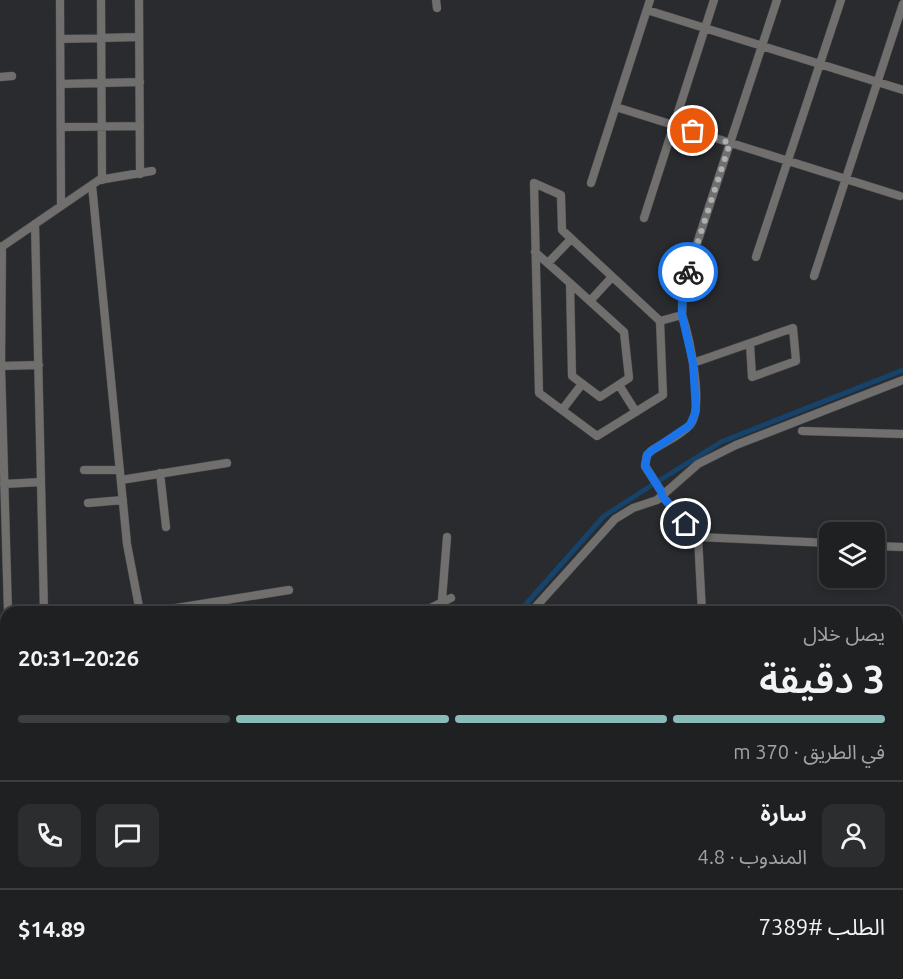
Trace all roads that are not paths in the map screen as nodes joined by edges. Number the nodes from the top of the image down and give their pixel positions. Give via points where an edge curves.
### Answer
1 (60, 0) edge
2 (101, 0) edge
3 (139, 0) edge
4 (650, 0) edge
5 (714, 0) edge
6 (777, 0) edge
7 (841, 0) edge
8 (903, 4) edge
9 (647, 10) junction
10 (705, 28) junction
11 (139, 37) junction
12 (101, 38) junction
13 (60, 39) junction
14 (762, 46) junction
15 (820, 64) junction
16 (12, 76) dead end
17 (0, 77) edge
18 (140, 82) junction
19 (877, 82) junction
20 (101, 83) junction
21 (61, 84) junction
22 (903, 90) edge
23 (616, 107) junction
24 (674, 125) junction
25 (61, 126) junction
26 (140, 126) junction
27 (101, 127) junction
28 (730, 143) junction
29 (788, 161) junction
30 (153, 171) dead end
31 (140, 174) junction
32 (845, 179) junction
33 (102, 180) junction
34 (591, 183) dead end
35 (92, 185) junction
36 (900, 196) dead end
37 (61, 206) junction
38 (644, 218) dead end
39 (35, 224) junction
40 (571, 239) junction
41 (1, 247) edge
42 (535, 252) junction
43 (756, 257) dead end
44 (548, 263) junction
45 (814, 276) dead end
46 (612, 277) junction
47 (570, 283) junction
48 (590, 301) junction
49 (682, 315) junction
50 (660, 321) junction
51 (750, 344) junction
52 (693, 363) junction
53 (39, 365) junction
54 (1, 366) edge
55 (903, 380) edge
56 (582, 384) junction
57 (619, 385) junction
58 (561, 410) junction
59 (636, 412) junction
60 (802, 431) dead end
61 (903, 434) edge
62 (227, 463) dead end
63 (84, 470) dead end
64 (120, 470) junction
65 (160, 473) junction
66 (121, 480) junction
67 (41, 482) junction
68 (4, 484) junction
69 (661, 494) junction
70 (123, 501) junction
71 (88, 503) dead end
72 (166, 527) dead end
73 (447, 537) dead end
74 (698, 537) junction
75 (819, 542) edge
76 (885, 546) edge
77 (903, 547) edge
78 (289, 590) dead end
79 (451, 598) dead end
80 (441, 603) junction
81 (8, 606) edge
82 (44, 606) edge
83 (139, 606) edge
84 (188, 606) edge
85 (435, 606) edge
86 (536, 606) edge
87 (702, 606) edge

1 - 13 street
2 - 12 street
3 - 11 street
4 - 9 street
5 - 10 street
6 - 14 street
7 - 15 street
8 - 19 street
9 - 10 street
9 - 23 street
10 - 14 street
10 - 24 street
11 - 12 street
11 - 18 street
12 - 13 street
12 - 20 street
13 - 21 street
14 - 15 street
14 - 28 street
15 - 19 street
15 - 29 street
16 - 17 street
18 - 20 street
18 - 26 street
19 - 22 street
19 - 32 street
20 - 21 street
20 - 27 street
21 - 25 street
23 - 24 street
23 - 34 street
24 - 28 street
24 - 38 street
25 - 27 street
25 - 37 street
26 - 27 street
26 - 31 street
27 - 33 street
28 - 29 street
28 - 49 street via 683,286
29 - 32 street
29 - 43 street
30 - 31 street
31 - 33 street
32 - 36 street
32 - 45 street
33 - 35 street
35 - 37 street
35 - 64 street
37 - 39 street
39 - 41 street
39 - 53 street
40 - 42 street via 562,230 561,195 534,183
40 - 44 street
40 - 46 street
41 - 54 street
42 - 44 street
42 - 58 street via 538,393
44 - 47 street
46 - 48 street
46 - 50 street
47 - 48 street
47 - 56 street via 572,376
48 - 57 street via 624,332 629,378
49 - 50 street
49 - 52 street
50 - 59 street via 663,395
51 - 51 street via 793,328 796,361 752,377
51 - 52 street
52 - 69 street via 694,418 684,430 651,451 646,460 645,466
53 - 54 street
53 - 67 street
54 - 68 street
55 - 69 street via 723,450
56 - 57 street via 600,398
56 - 58 street
57 - 59 street
58 - 59 street via 597,436
60 - 61 street
62 - 65 street
63 - 64 street
64 - 66 street
65 - 66 street
65 - 72 street
66 - 70 street
67 - 68 street
67 - 82 street
68 - 81 street
69 - 74 street
69 - 86 street via 657,500 615,519
70 - 71 street
70 - 83 street
73 - 80 street
74 - 75 street
74 - 87 street
76 - 77 street
78 - 84 street
79 - 80 street
80 - 85 street

